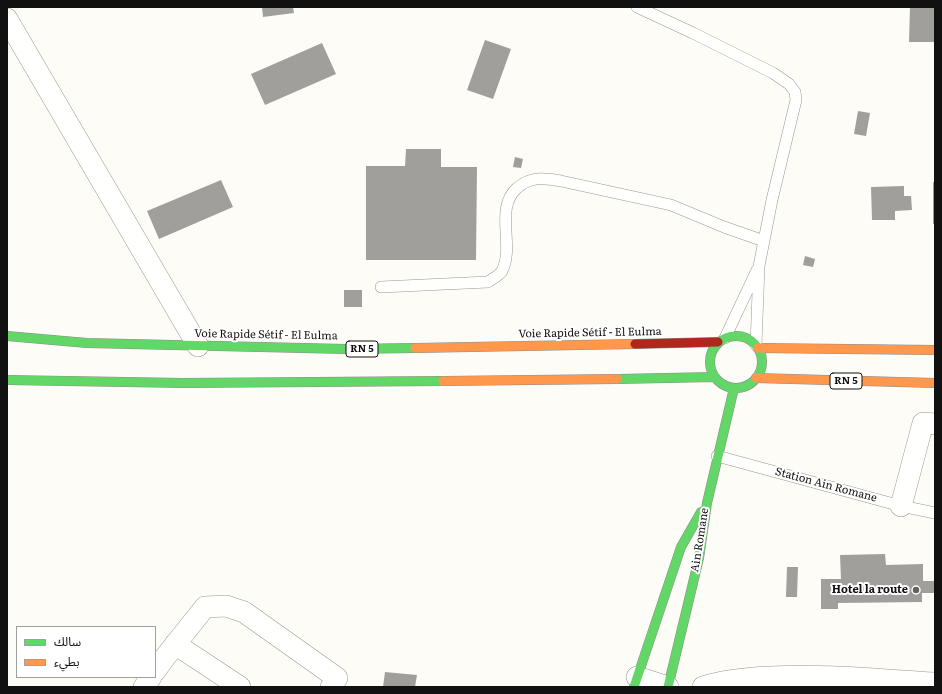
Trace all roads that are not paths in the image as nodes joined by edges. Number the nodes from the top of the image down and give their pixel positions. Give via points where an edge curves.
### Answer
1 (637, 7) edge
2 (7, 19) edge
3 (764, 240) junction
4 (759, 266) junction
5 (380, 287) dead end
6 (7, 336) edge
7 (721, 340) junction
8 (198, 346) junction
9 (757, 346) junction
10 (935, 350) edge
11 (714, 378) junction
12 (756, 378) junction
13 (7, 380) edge
14 (935, 383) edge
15 (734, 388) junction
16 (935, 424) edge
17 (717, 456) junction
18 (707, 503) junction
19 (901, 506) junction
20 (935, 513) edge
21 (175, 644) junction
22 (156, 670) edge
23 (150, 678) edge
24 (808, 681) edge
25 (636, 682) edge
26 (935, 683) edge
27 (144, 687) edge
28 (240, 687) edge
29 (331, 687) edge
30 (668, 687) edge
31 (703, 687) edge

1 - 3 lane via 773,73 789,84 795,92 796,100
2 - 8 street
3 - 4 lane
3 - 5 lane via 671,205 550,179 534,178 511,194 506,208 506,259 502,272 488,282
4 - 7 lane
4 - 9 lane
6 - 8 main road, Voie Rapide Sétif - El Eulma / RN 5 via 87,343
7 - 8 main road, Voie Rapide Sétif - El Eulma / RN 5 via 346,349
7 - 9 main road via 736,335 747,338
7 - 11 main road via 713,348 709,363
9 - 10 main road
9 - 12 main road via 762,360 760,373
11 - 13 main road via 304,383
11 - 15 main road
12 - 14 main road, RN 5
12 - 15 main road via 750,384
15 - 17 main road
16 - 19 street via 923,423
17 - 18 main road
17 - 19 lane, Station Ain Romane
18 - 25 main road, Ain Romane via 681,547
18 - 30 main road, Ain Romane via 699,558
19 - 20 lane, Station Ain Romane
21 - 22 street
21 - 28 street
21 - 29 street via 205,606 226,606 244,612 337,678
23 - 27 street
24 - 26 street
24 - 31 street via 754,678
25 - 30 street, Ain Romane

